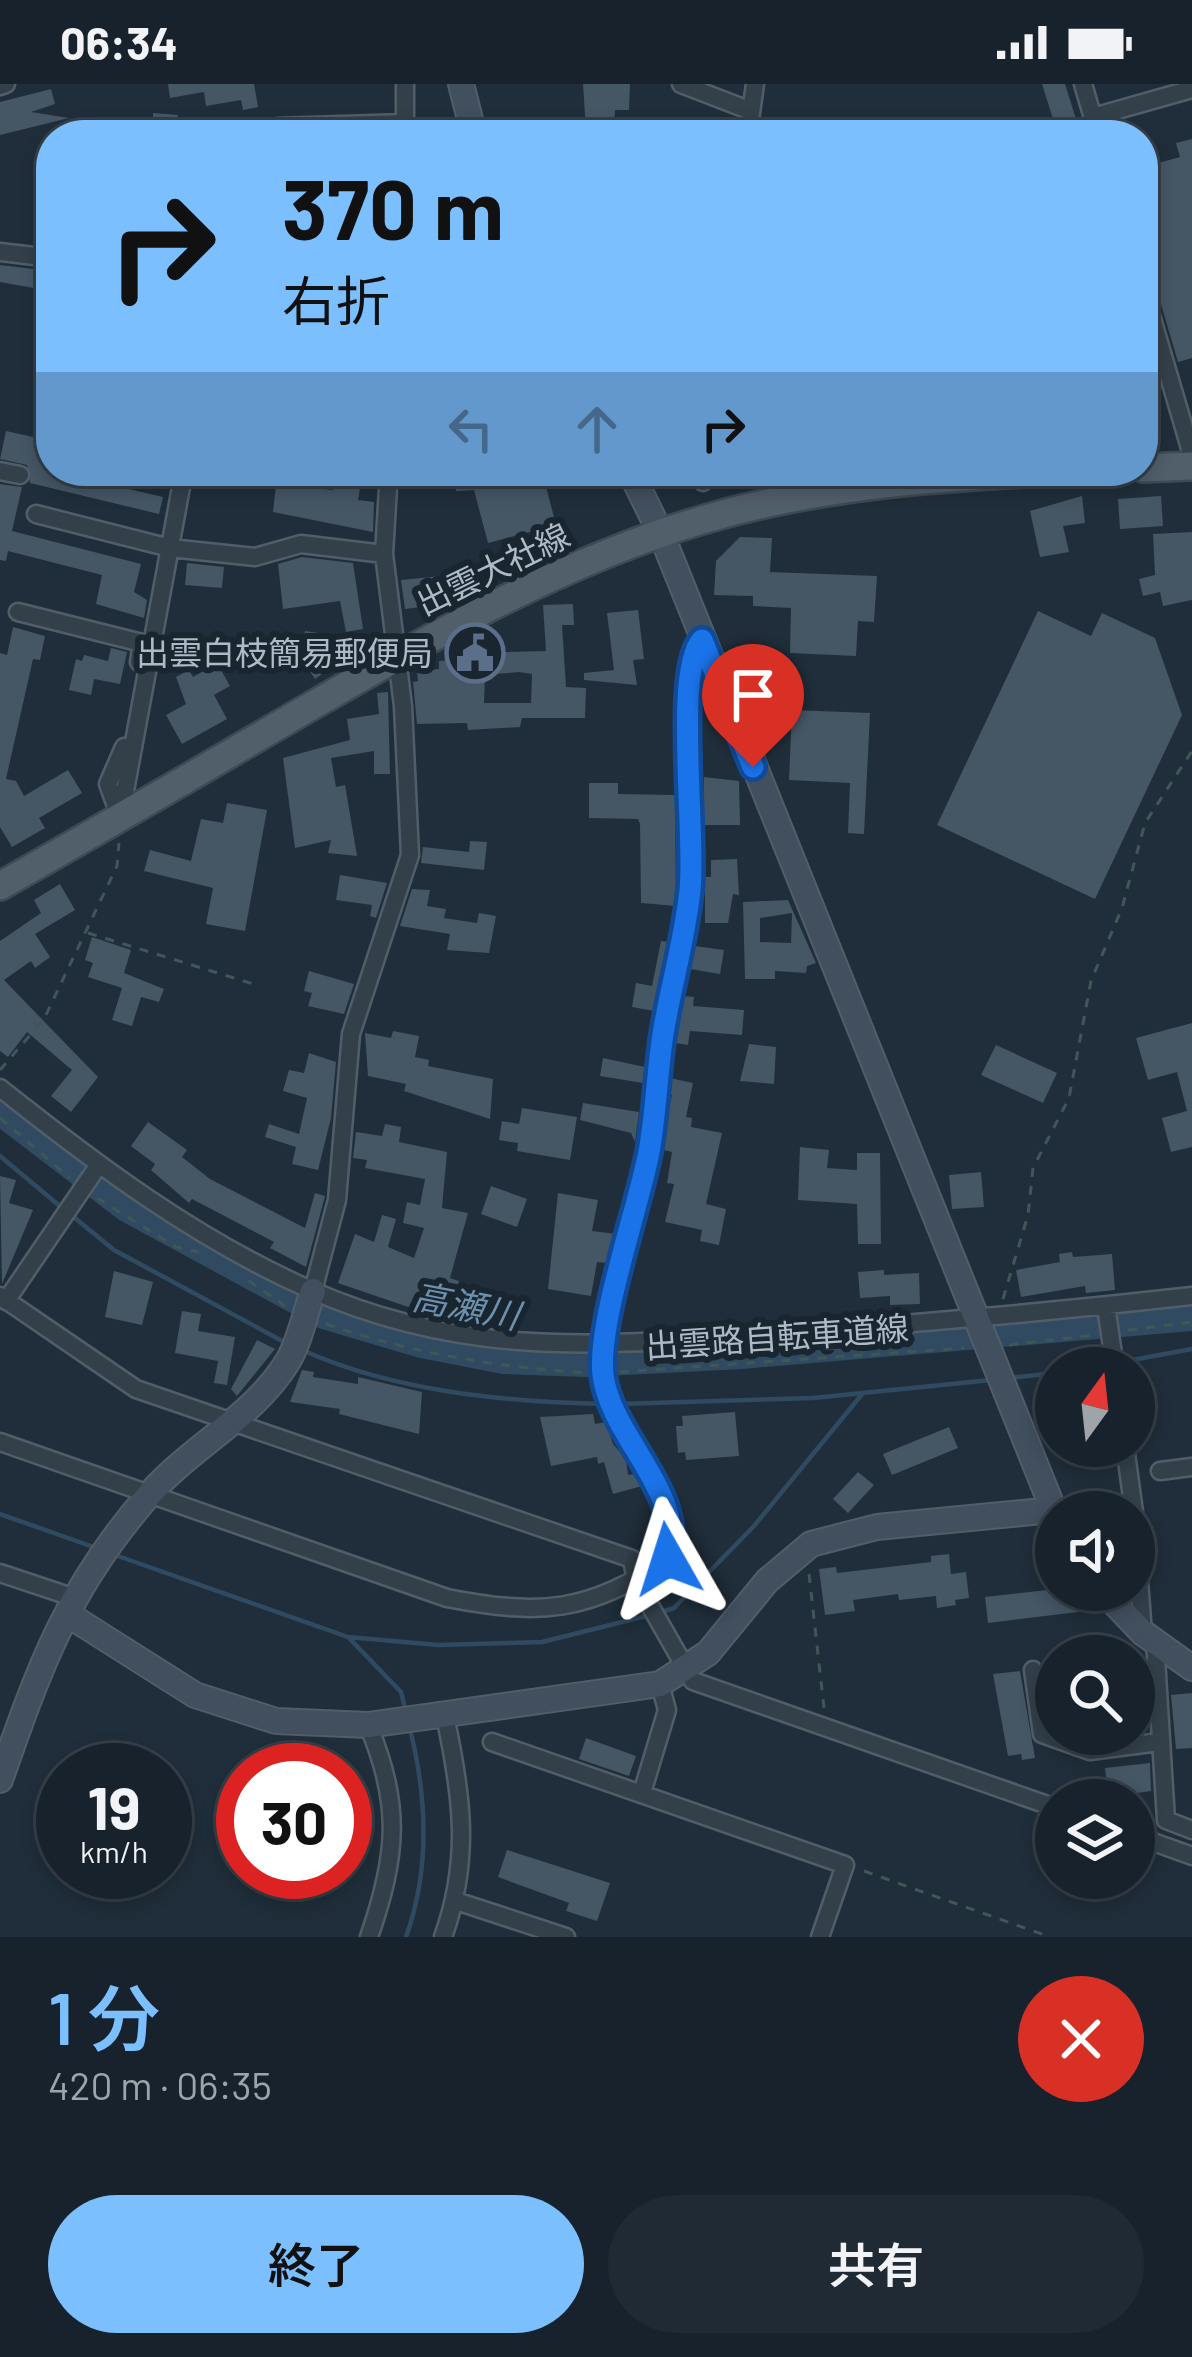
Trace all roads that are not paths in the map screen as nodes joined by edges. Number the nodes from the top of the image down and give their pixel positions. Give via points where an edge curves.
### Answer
1 (405, 84) edge
2 (461, 84) edge
3 (681, 84) edge
4 (755, 84) edge
5 (1083, 84) edge
6 (1192, 89) edge
7 (752, 111) junction
8 (405, 120) edge
9 (470, 120) edge
10 (750, 120) edge
11 (1093, 120) edge
12 (1111, 120) edge
13 (0, 252) edge
14 (36, 256) edge
15 (1158, 340) edge
16 (1192, 455) edge
17 (1192, 466) edge
18 (1158, 467) edge
19 (0, 471) edge
20 (20, 475) dead end
21 (181, 486) edge
22 (388, 486) edge
23 (637, 486) edge
24 (861, 486) edge
25 (36, 514) dead end
26 (662, 536) junction
27 (170, 548) junction
28 (384, 554) junction
29 (18, 612) dead end
30 (702, 640) junction
31 (398, 656) junction
32 (120, 818) junction
33 (0, 886) edge
34 (0, 1088) edge
35 (98, 1166) junction
36 (313, 1291) junction
37 (1192, 1296) edge
38 (3, 1298) edge
39 (1106, 1306) junction
40 (988, 1318) junction
41 (603, 1344) junction
42 (1112, 1347) edge
43 (232, 1424) junction
44 (0, 1442) edge
45 (1192, 1467) edge
46 (1160, 1471) dead end
47 (1046, 1491) edge
48 (150, 1493) junction
49 (1035, 1515) edge
50 (0, 1573) edge
51 (636, 1581) junction
52 (70, 1606) junction
53 (1123, 1611) edge
54 (1146, 1635) edge
55 (1155, 1642) edge
56 (687, 1669) junction
57 (1192, 1669) edge
58 (1034, 1670) dead end
59 (660, 1684) junction
60 (1155, 1700) edge
61 (435, 1717) junction
62 (380, 1724) junction
63 (492, 1742) dead end
64 (1159, 1742) junction
65 (0, 1780) edge
66 (642, 1793) junction
67 (1035, 1801) edge
68 (1192, 1830) edge
69 (1155, 1843) edge
70 (1192, 1856) edge
71 (456, 1901) junction
72 (370, 1937) edge
73 (443, 1937) edge
74 (566, 1937) edge
75 (820, 1937) edge

1 - 8 street
2 - 9 street
3 - 7 street
4 - 7 street
5 - 11 street
6 - 12 street
7 - 10 street
13 - 14 street
15 - 16 street
17 - 18 main road
19 - 20 street
21 - 27 street
22 - 28 street
23 - 26 street
24 - 26 main road, 出雲大社線 via 701,520
25 - 27 street
26 - 30 street
26 - 31 main road, 出雲大社線 via 526,587
27 - 28 street via 255,556 301,544
27 - 32 street
28 - 31 street
29 - 32 street via 142,643 122,759 108,784
30 - 40 street
30 - 41 street via 691,651 685,689 691,885 649,1149
31 - 32 main road, 出雲大社線
31 - 36 street via 410,856 351,1034 338,1200
32 - 33 main road, 出雲大社線
34 - 35 street
35 - 36 street
35 - 38 street
36 - 41 street via 444,1333 521,1346
36 - 43 street via 288,1360
37 - 39 street
38 - 43 street via 136,1389
39 - 40 street
39 - 42 street
40 - 41 street
40 - 47 street via 987,1347
41 - 51 street via 612,1414 664,1505 672,1543 668,1559
43 - 48 street
43 - 51 street via 632,1559
44 - 48 street
45 - 46 street
48 - 51 street via 447,1598 491,1606 601,1600
48 - 52 street
49 - 56 street via 877,1527 796,1552
50 - 52 street
51 - 56 street
52 - 62 street via 195,1695 277,1721
52 - 65 street via 47,1643
53 - 54 street
55 - 57 street
56 - 59 street
56 - 67 street via 693,1681
58 - 64 street via 1042,1734 1090,1751
59 - 61 street
59 - 66 street via 667,1710
60 - 64 street
61 - 62 street
61 - 71 street via 464,1802
62 - 72 street via 393,1854
63 - 66 street
64 - 68 street via 1166,1820
66 - 75 street via 845,1864
69 - 70 street
71 - 73 street
71 - 74 street

